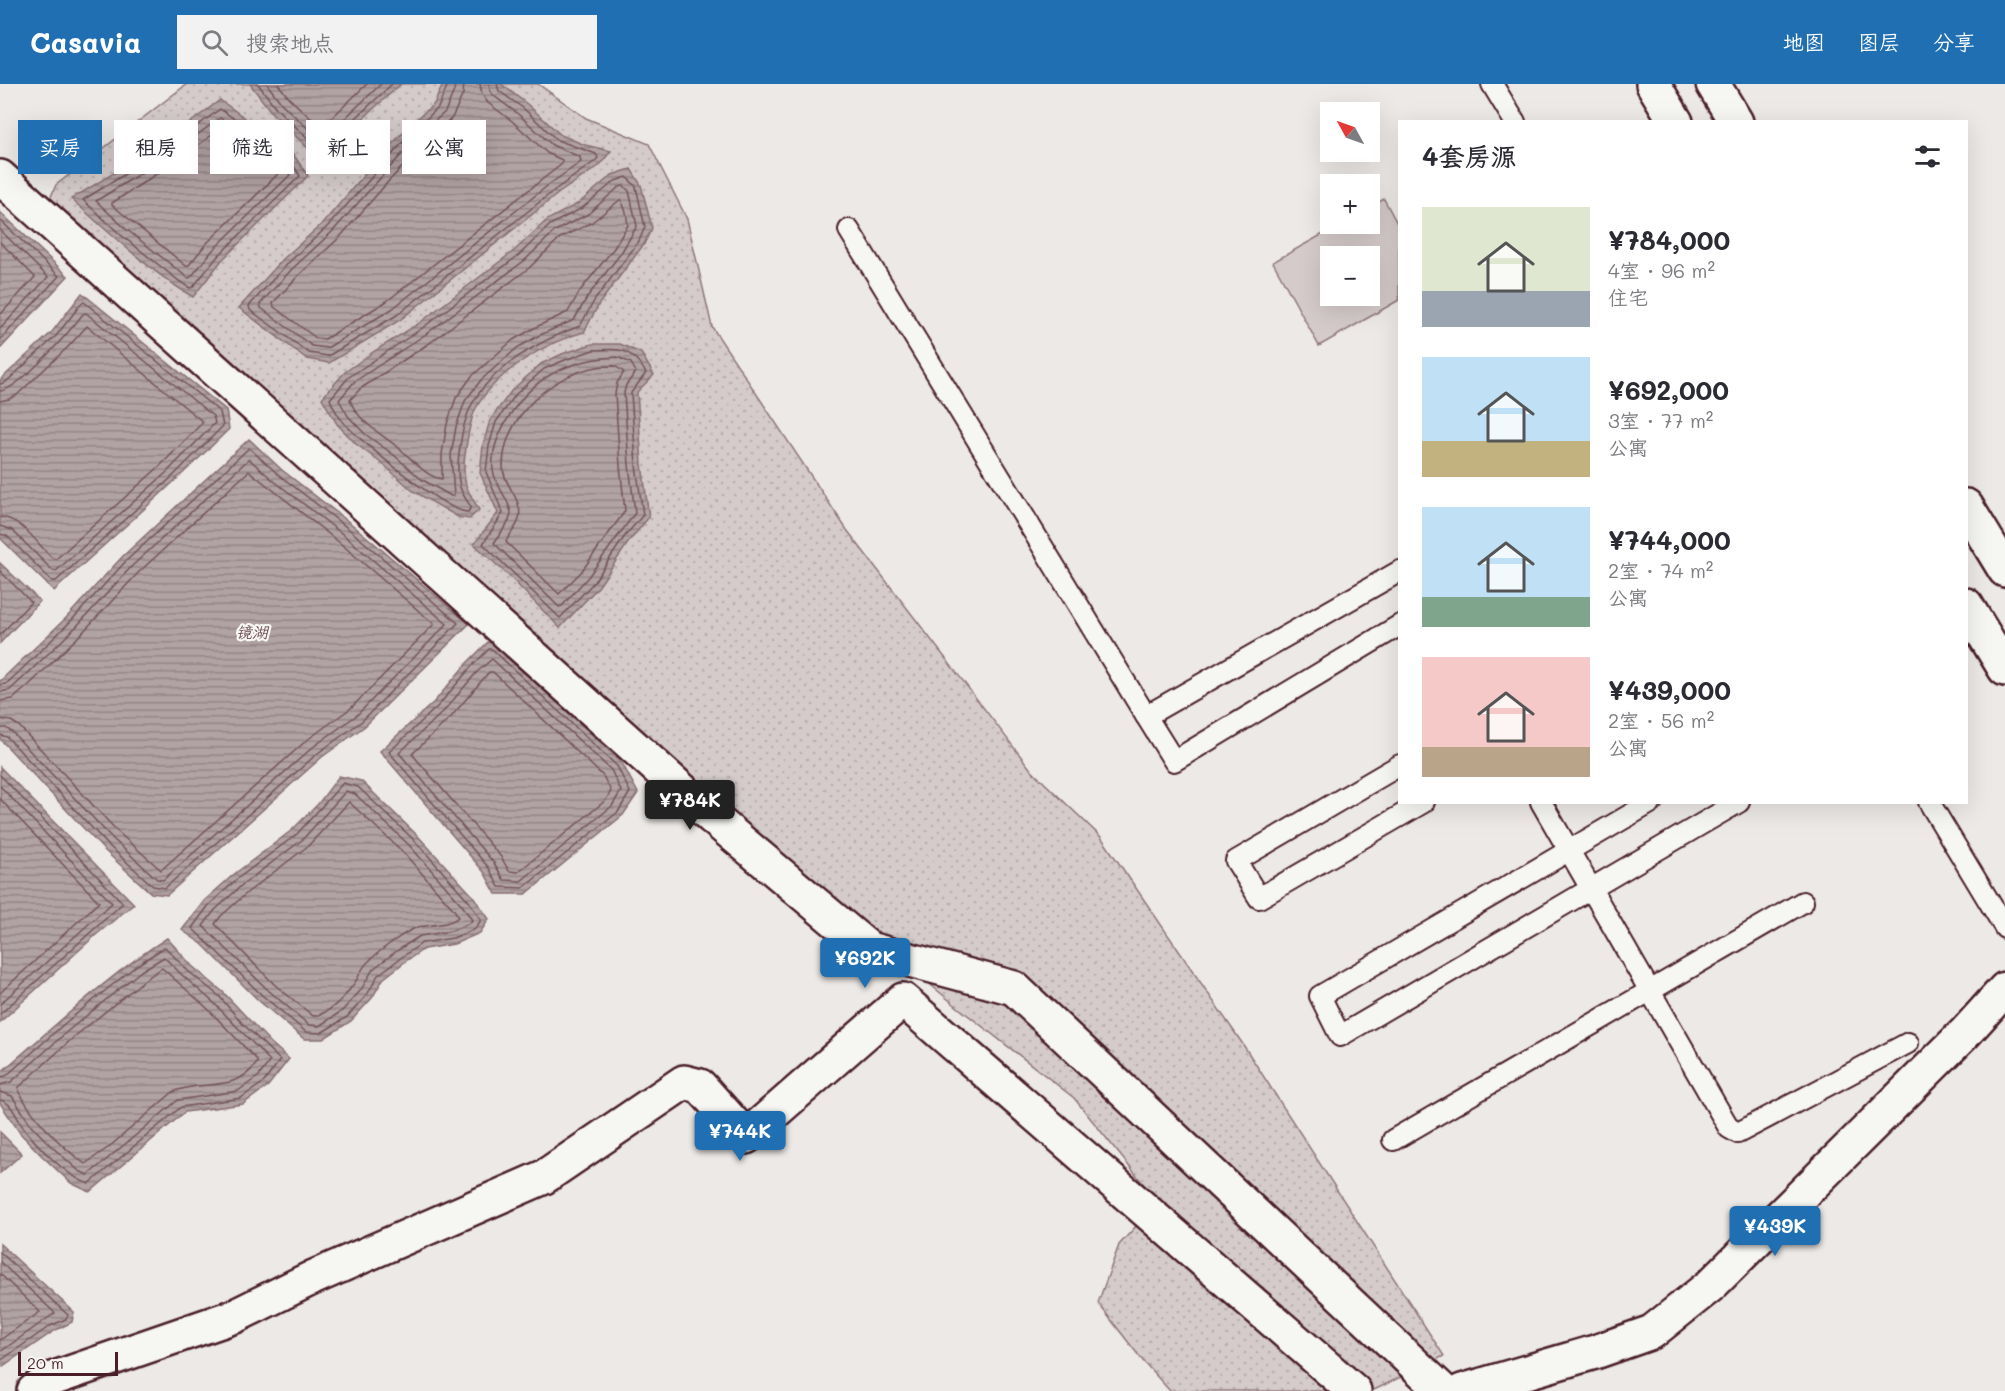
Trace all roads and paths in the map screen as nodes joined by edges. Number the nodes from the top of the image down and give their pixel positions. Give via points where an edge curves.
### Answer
1 (1492, 84) edge
2 (1653, 84) edge
3 (1713, 84) edge
4 (1514, 120) edge
5 (1675, 120) edge
6 (1735, 120) edge
7 (0, 177) edge
8 (849, 230) dead end
9 (1968, 509) edge
10 (2005, 570) edge
11 (1398, 572) edge
12 (1968, 608) edge
13 (1398, 627) edge
14 (2005, 669) edge
15 (1146, 716) junction
16 (1398, 766) edge
17 (1421, 804) edge
18 (1542, 804) edge
19 (1649, 804) edge
20 (1736, 804) edge
21 (1930, 804) edge
22 (1569, 851) junction
23 (1591, 889) junction
24 (1803, 903) dead end
25 (2005, 928) edge
26 (869, 950) junction
27 (2005, 989) edge
28 (1650, 991) junction
29 (903, 1000) junction
30 (1908, 1043) dead end
31 (1393, 1140) dead end
32 (34, 1391) edge
33 (1354, 1391) edge
34 (1443, 1391) edge
35 (1462, 1391) edge

1 - 4 lane
2 - 5 street
3 - 6 street
7 - 26 street via 712,817
8 - 15 lane
9 - 10 street
11 - 15 lane
12 - 14 street
13 - 15 lane via 1174,761
16 - 17 lane via 1236,861 1259,898
18 - 22 lane
19 - 22 lane
20 - 23 lane
21 - 25 lane
22 - 23 lane
22 - 23 lane via 1320,996 1340,1036
23 - 28 lane
24 - 28 lane
26 - 29 street
26 - 34 street via 1014,988
27 - 35 street via 1711,1285 1652,1332
28 - 30 lane via 1728,1128 1738,1133
28 - 31 lane
29 - 32 street via 746,1137 700,1086 684,1082 544,1178 312,1278 235,1316 49,1380
29 - 33 street

